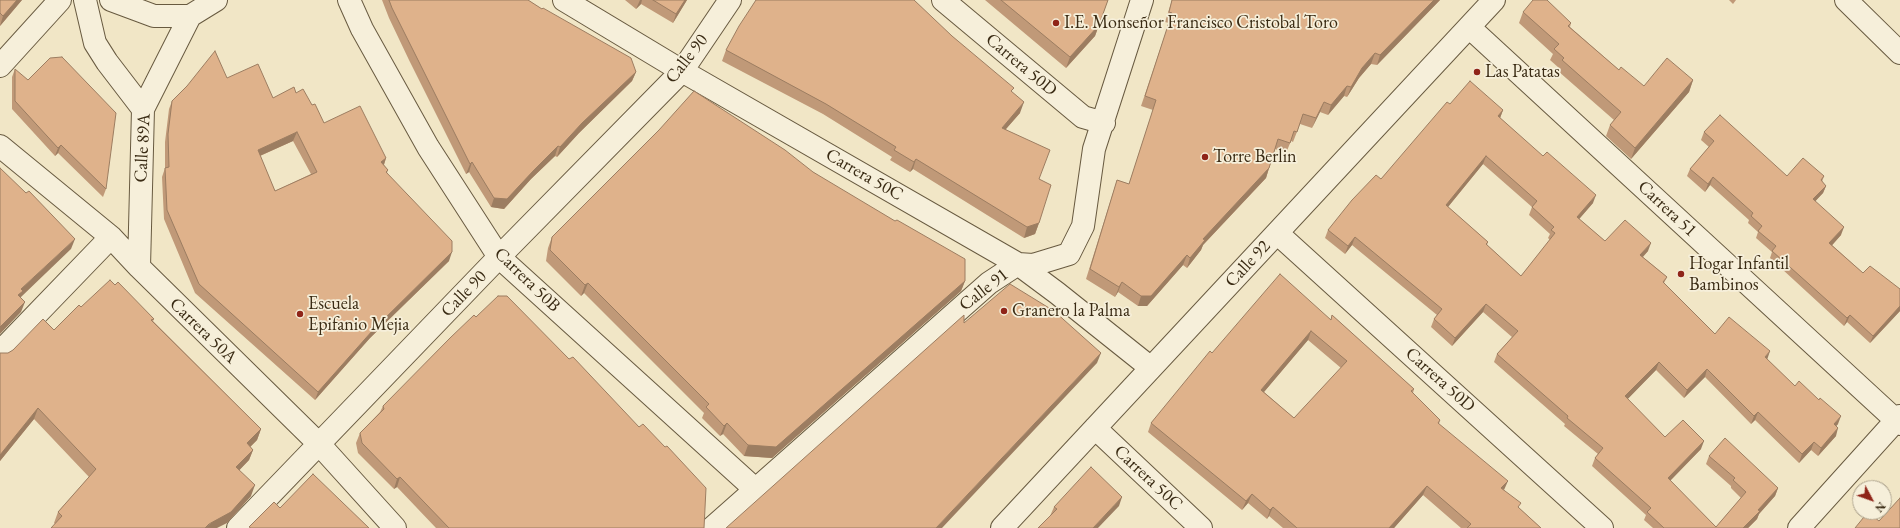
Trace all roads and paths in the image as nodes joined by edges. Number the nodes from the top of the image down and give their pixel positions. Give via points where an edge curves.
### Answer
1 (60, 0) edge
2 (85, 0) edge
3 (110, 0) edge
4 (216, 0) edge
5 (349, 0) edge
6 (564, 0) edge
7 (730, 0) edge
8 (942, 0) edge
9 (1142, 0) edge
10 (1494, 0) edge
11 (1846, 0) edge
12 (190, 16) junction
13 (1469, 27) junction
14 (1900, 53) edge
15 (0, 66) edge
16 (682, 71) junction
17 (143, 108) junction
18 (1104, 123) junction
19 (0, 146) edge
20 (1277, 233) junction
21 (111, 237) junction
22 (499, 257) junction
23 (1018, 264) junction
24 (139, 267) junction
25 (0, 352) edge
26 (1151, 368) junction
27 (1899, 420) edge
28 (1095, 428) junction
29 (319, 444) junction
30 (756, 490) junction
31 (238, 528) edge
32 (395, 528) edge
33 (712, 528) edge
34 (1002, 528) edge
35 (1202, 528) edge
36 (1602, 528) edge
37 (1799, 528) edge

1 - 15 street
2 - 17 street via 95,43
3 - 12 street via 154,16
4 - 12 street
5 - 22 street, Carrera 50B via 362,29 428,147
6 - 16 street, Carrera 50C
7 - 16 street, Calle 90
8 - 18 street, Carrera 50D via 1083,117
9 - 18 street, Calle 91
10 - 13 street, Calle 92
11 - 14 street
12 - 17 street, Calle 89A
13 - 20 street, Calle 92
13 - 27 street, Carrera 51
16 - 22 street, Calle 90
16 - 23 street, Carrera 50C
17 - 24 street, Calle 89A
18 - 23 street, Calle 91 via 1094,149 1083,226 1069,254 1033,265
19 - 21 street, Carrera 50A
20 - 26 street, Calle 92
20 - 36 street, Carrera 50D
21 - 24 street, Carrera 50A
21 - 25 street
22 - 29 street, Calle 90
22 - 30 street, Carrera 50B
23 - 26 street, Carrera 50C
23 - 30 street, Calle 91 via 988,283
24 - 29 street, Carrera 50A
26 - 28 street, Calle 92
27 - 37 street
28 - 34 street, Calle 92
28 - 35 street, Carrera 50C
29 - 31 street, Calle 90
29 - 32 street, Carrera 50A
30 - 33 street, Calle 91

